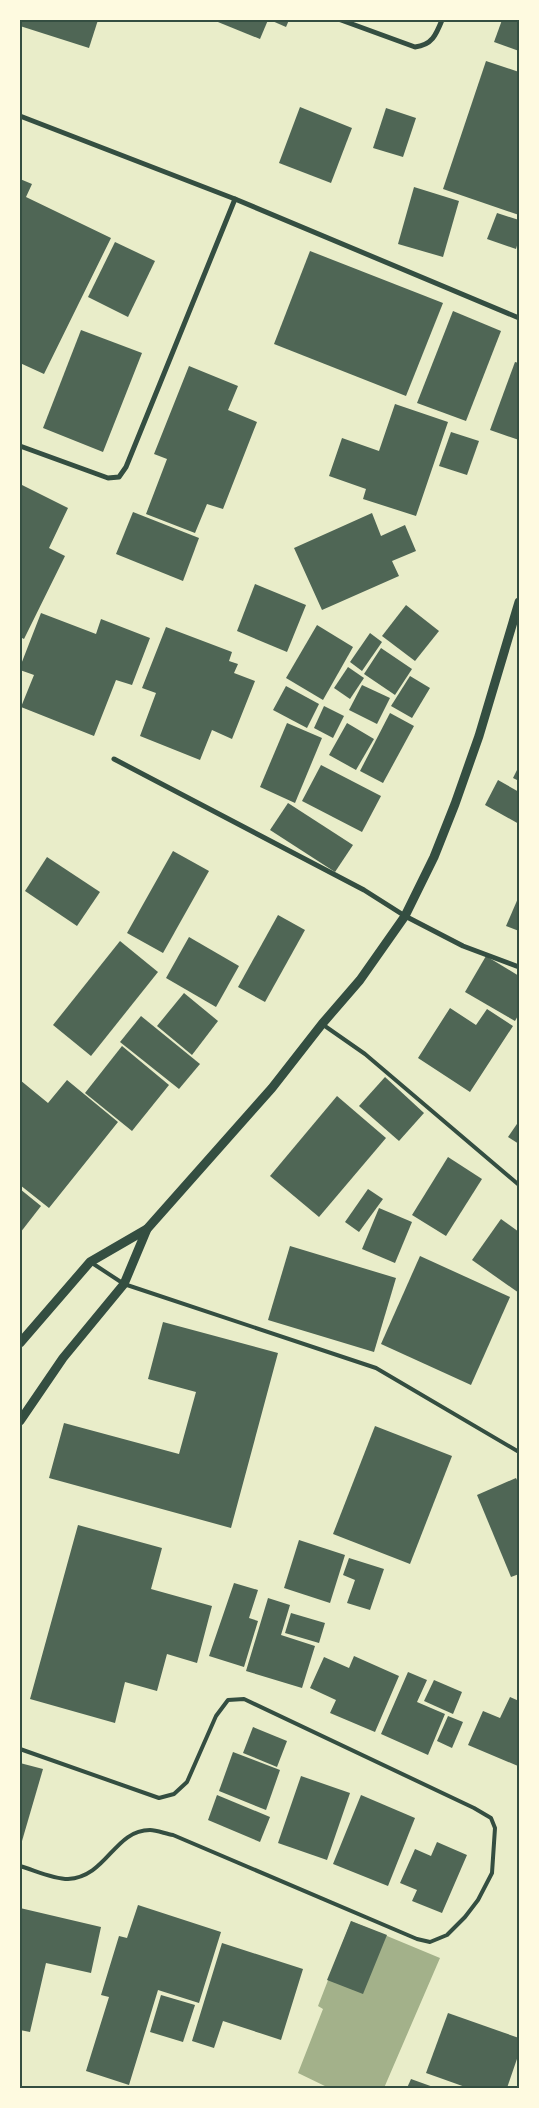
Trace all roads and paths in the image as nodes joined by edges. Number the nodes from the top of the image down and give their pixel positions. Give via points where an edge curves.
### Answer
1 (341, 20) edge
2 (442, 20) edge
3 (20, 116) edge
4 (235, 199) junction
5 (519, 318) edge
6 (20, 446) edge
7 (519, 602) edge
8 (114, 759) dead end
9 (405, 916) junction
10 (519, 967) edge
11 (322, 1024) junction
12 (519, 1185) edge
13 (147, 1229) junction
14 (90, 1262) junction
15 (124, 1284) junction
16 (20, 1343) edge
17 (20, 1421) edge
18 (519, 1452) edge
19 (20, 1749) edge
20 (20, 1866) edge

1 - 2 street via 415,47 425,46 435,37
3 - 4 street
4 - 5 street
4 - 6 street via 119,477 108,478
7 - 9 street via 455,804
8 - 9 street via 364,890
9 - 10 street via 463,946
9 - 11 street via 360,980
11 - 12 lane via 365,1054
11 - 13 street via 272,1088
13 - 14 street
13 - 15 street
14 - 15 lane
14 - 16 street
15 - 17 street via 63,1358
15 - 18 lane via 376,1368
19 - 20 lane via 159,1798 174,1794 187,1782 216,1716 228,1700 244,1699 474,1808 491,1818 495,1828 492,1873 478,1900 447,1935 430,1942 173,1835 150,1830 130,1834 92,1872 80,1877 66,1879

